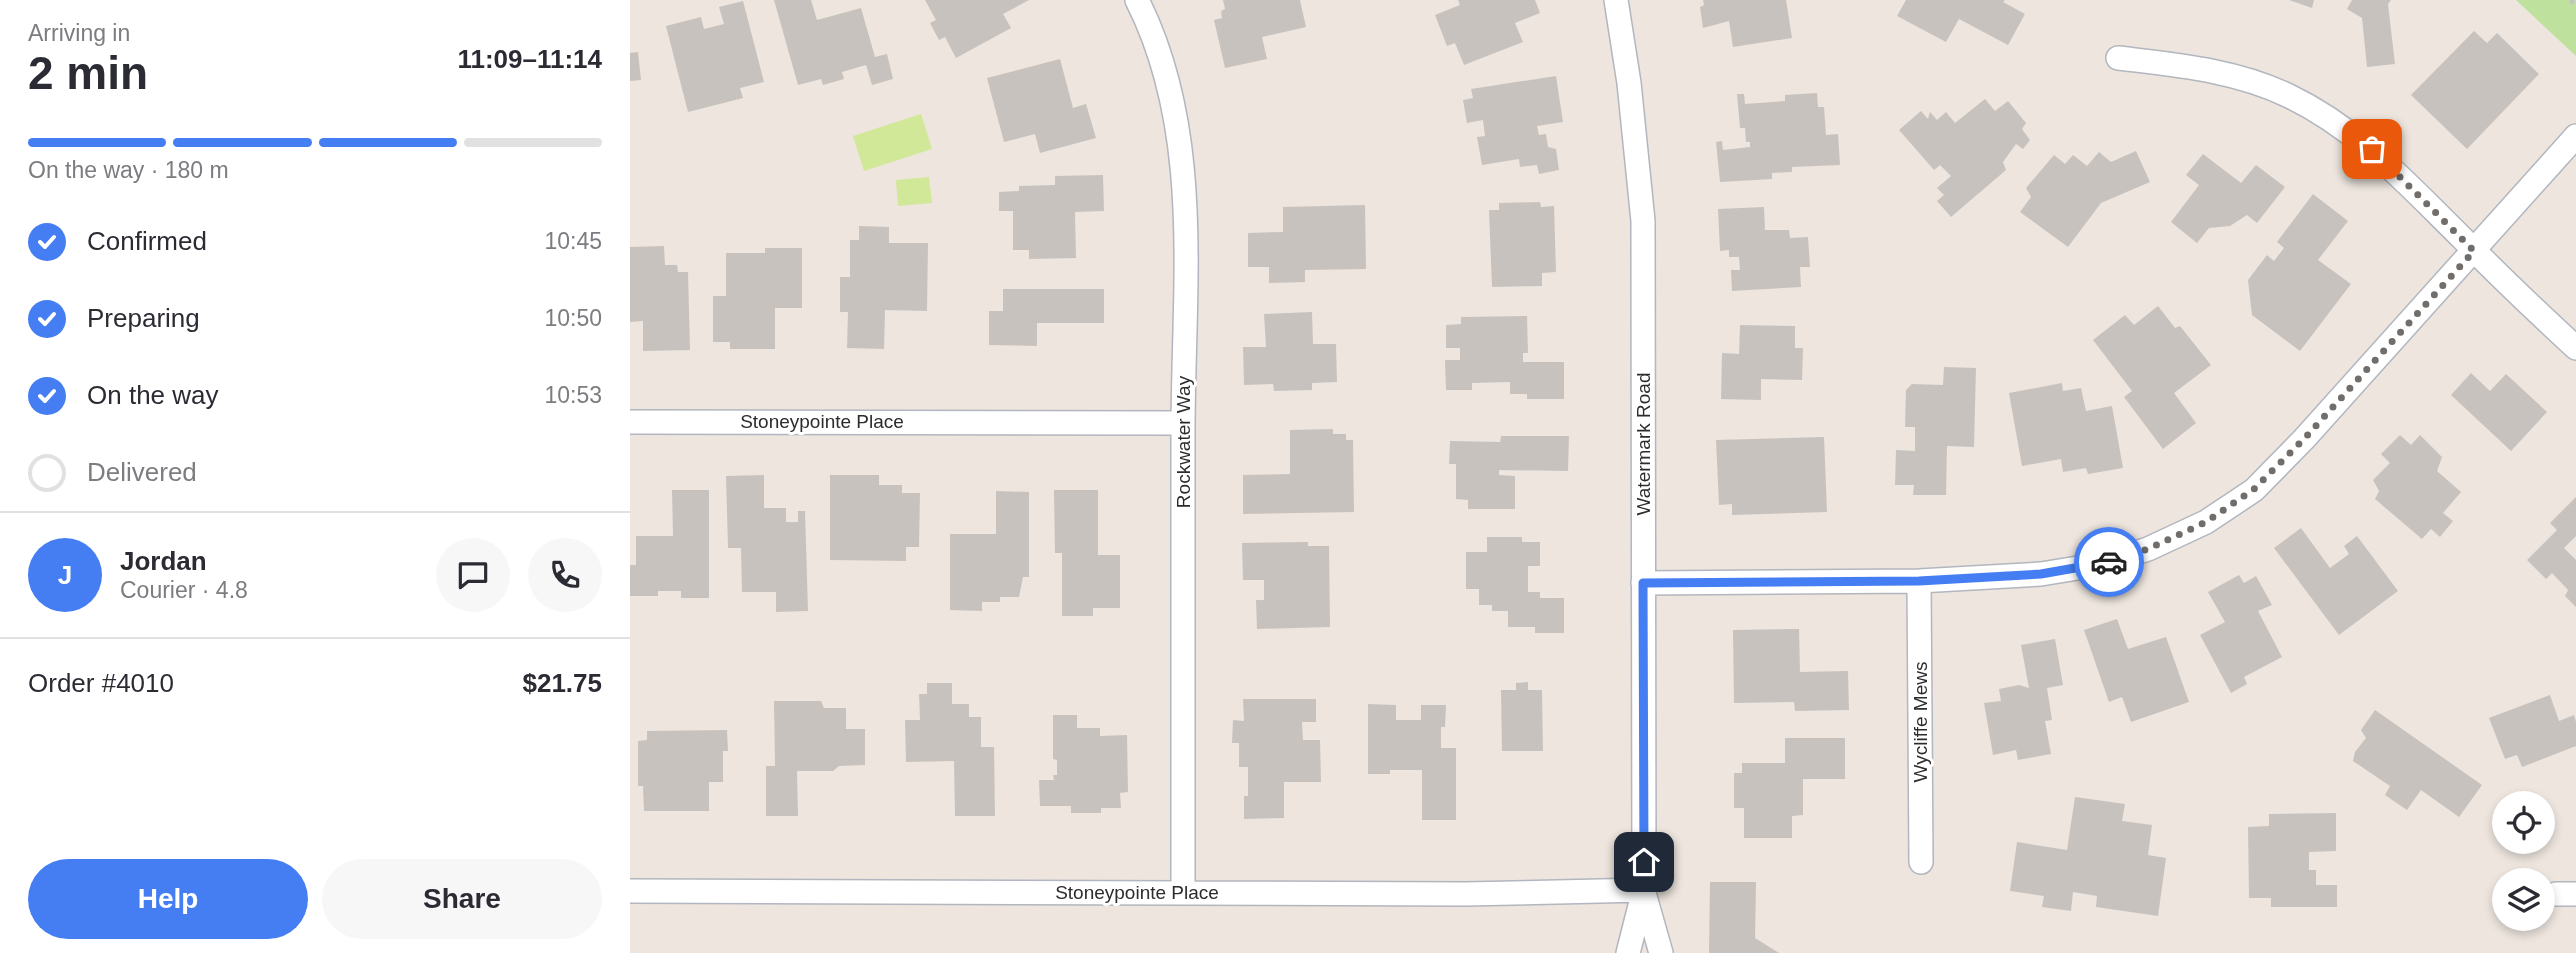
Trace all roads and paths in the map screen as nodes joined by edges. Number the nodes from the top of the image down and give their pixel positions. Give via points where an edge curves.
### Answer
1 (1137, 0) edge
2 (1616, 0) edge
3 (2570, 0) edge
4 (2576, 5) edge
5 (2118, 58) dead end
6 (2576, 136) edge
7 (2474, 251) junction
8 (2576, 348) edge
9 (630, 422) edge
10 (1183, 423) junction
11 (1919, 581) junction
12 (1643, 583) junction
13 (1921, 862) dead end
14 (1644, 890) junction
15 (630, 891) edge
16 (1183, 892) junction
17 (1628, 953) edge
18 (1661, 953) edge

1 - 10 street, Rockwater Way via 1153,32 1175,115 1186,194
2 - 12 street, Watermark Road via 1643,222
3 - 4 path
5 - 7 street via 2191,66 2242,79 2287,94 2328,116 2372,149
6 - 7 street
7 - 8 street
7 - 11 street via 2270,473 2206,522 2102,564 2041,574
9 - 10 street, Stoneypointe Place
10 - 16 street, Rockwater Way
11 - 12 street
11 - 13 street, Wycliffe Mews
12 - 14 street, Watermark Road
14 - 16 street, Stoneypointe Place
14 - 17 street, Watermark Road
14 - 18 street, Watermark Road
15 - 16 street, Stoneypointe Place

